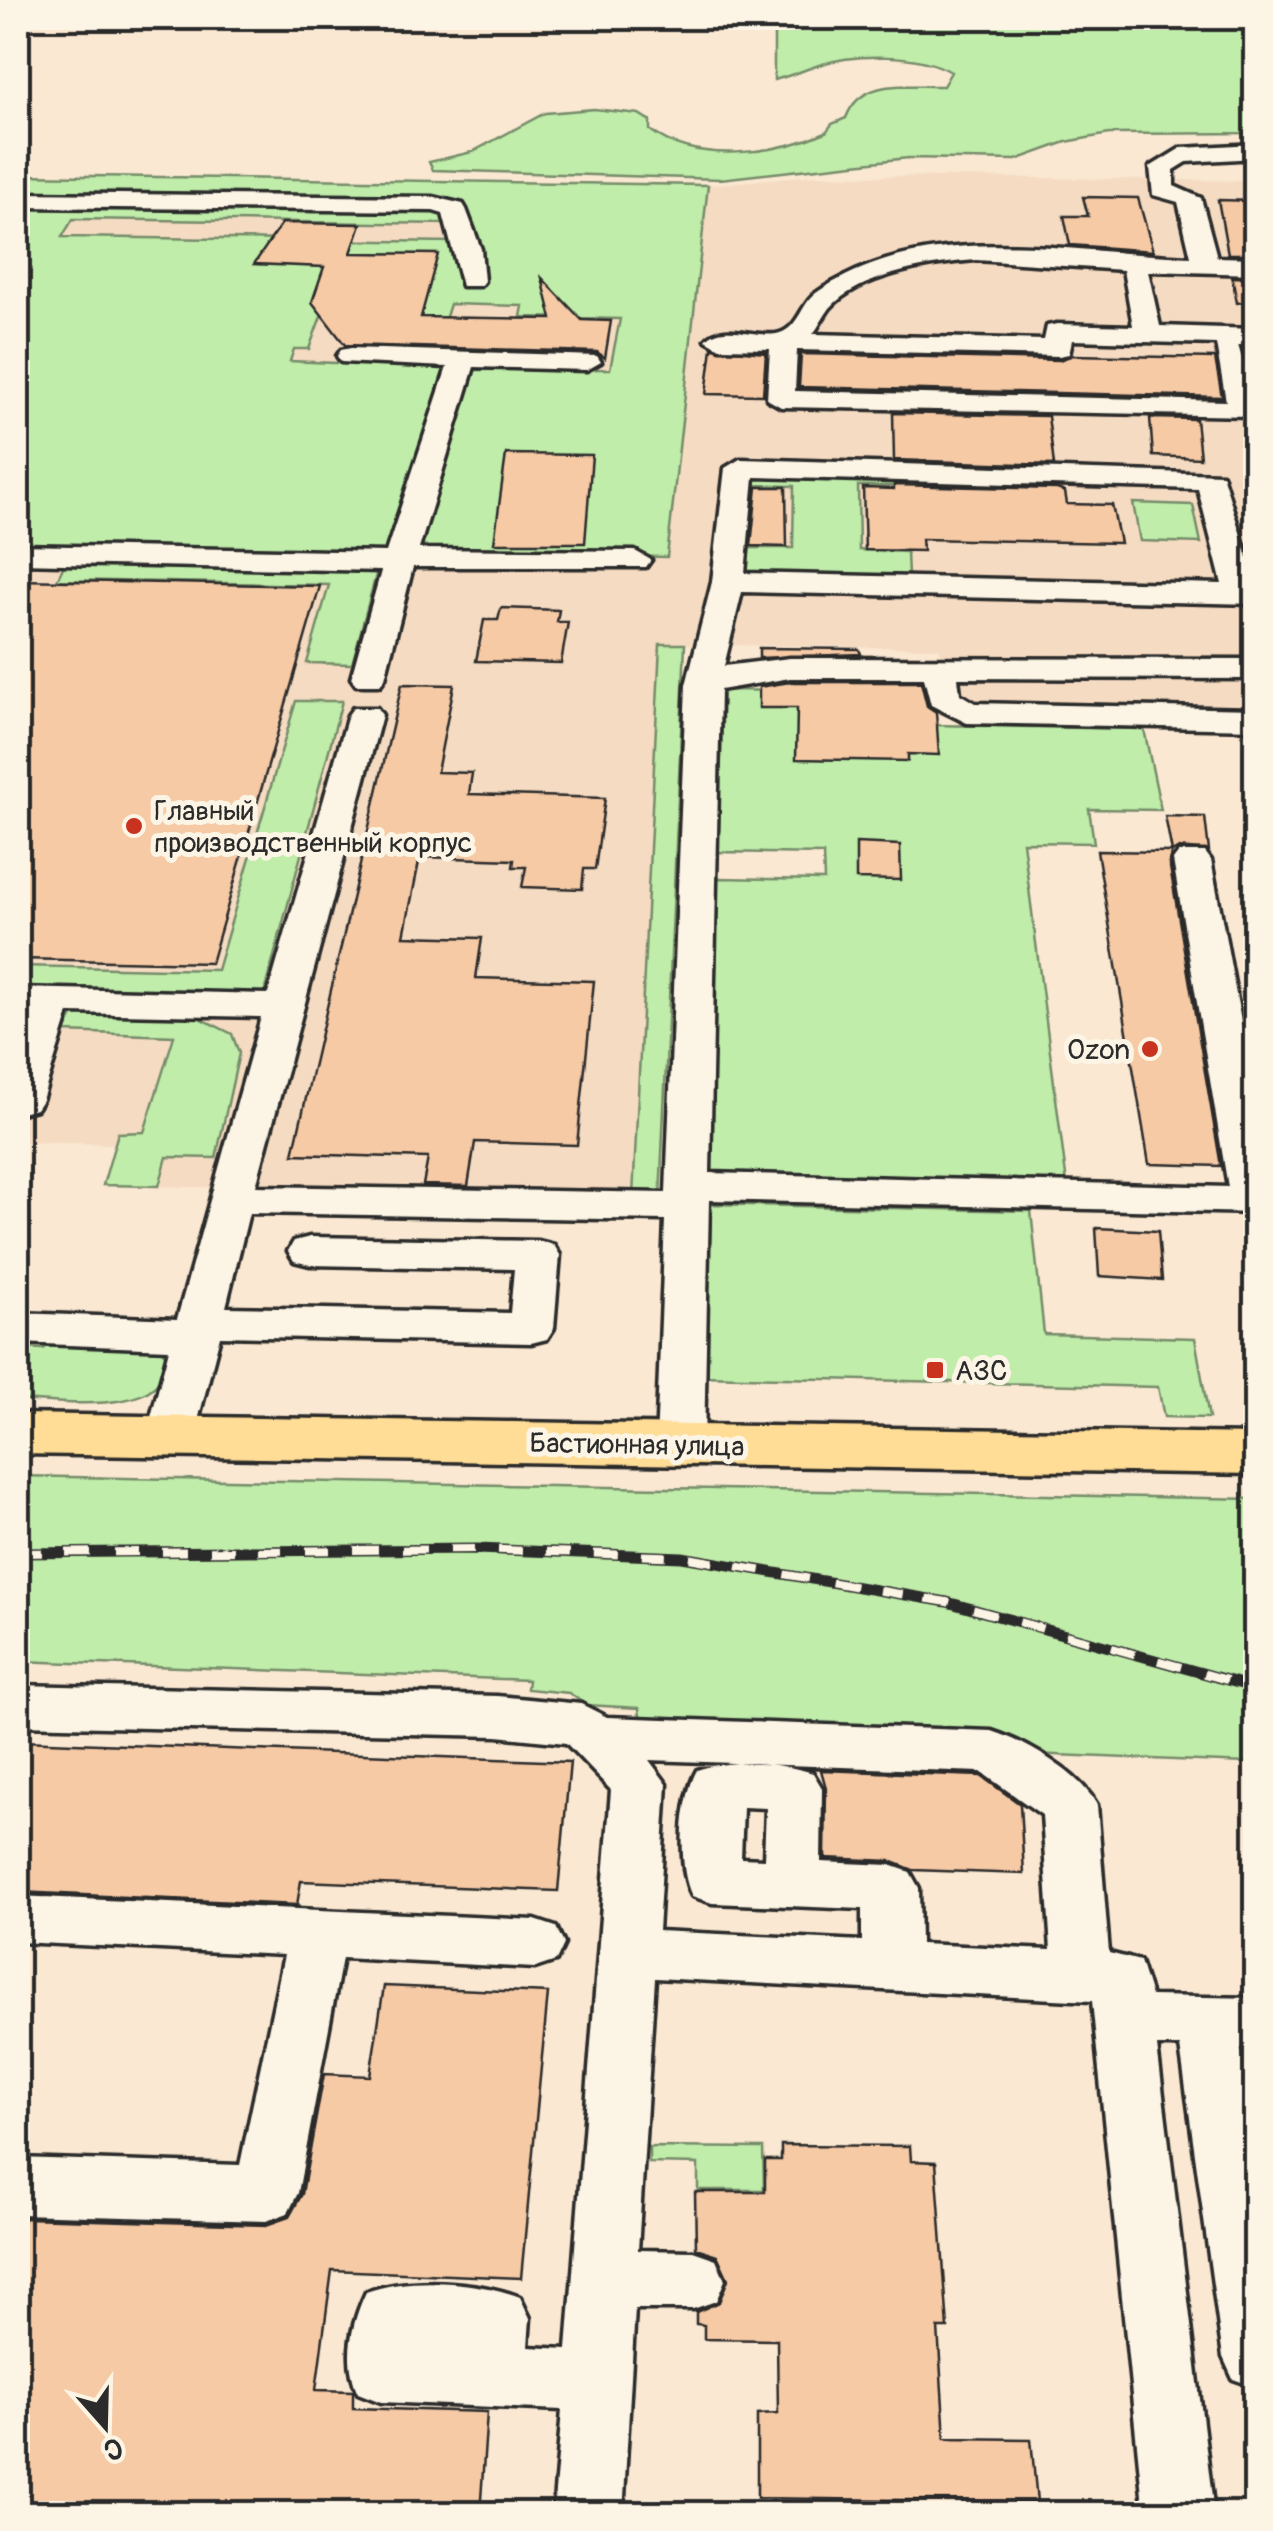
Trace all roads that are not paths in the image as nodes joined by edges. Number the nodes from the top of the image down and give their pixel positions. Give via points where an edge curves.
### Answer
1 (1256, 151) edge
2 (18, 200) edge
3 (430, 232) dead end
4 (464, 233) junction
5 (1134, 264) junction
6 (1206, 265) junction
7 (1256, 266) edge
8 (471, 280) dead end
9 (1057, 332) junction
10 (795, 334) junction
11 (1148, 334) junction
12 (1256, 337) edge
13 (720, 340) dead end
14 (1091, 345) dead end
15 (1226, 348) junction
16 (1256, 348) edge
17 (351, 356) dead end
18 (463, 359) junction
19 (587, 362) dead end
20 (882, 373) junction
21 (994, 375) junction
22 (18, 554) edge
23 (400, 560) junction
24 (635, 560) dead end
25 (728, 582) junction
26 (1248, 594) edge
27 (940, 666) junction
28 (1256, 669) edge
29 (704, 686) junction
30 (1256, 719) edge
31 (1192, 860) dead end
32 (35, 1000) edge
33 (283, 1006) junction
34 (21, 1100) dead end
35 (687, 1197) junction
36 (231, 1199) junction
37 (310, 1251) dead end
38 (18, 1328) edge
39 (200, 1328) junction
40 (18, 1434) edge
41 (170, 1436) junction
42 (680, 1445) junction
43 (1256, 1454) edge
44 (18, 1704) edge
45 (595, 1737) junction
46 (792, 1883) dead end
47 (18, 1919) edge
48 (317, 1935) junction
49 (535, 1944) dead end
50 (626, 1953) junction
51 (891, 1965) junction
52 (1082, 1976) junction
53 (1122, 2020) junction
54 (1231, 2023) edge
55 (18, 2186) edge
56 (604, 2279) junction
57 (693, 2280) dead end
58 (1256, 2357) edge
59 (492, 2376) dead end
60 (597, 2382) junction
61 (588, 2514) edge
62 (1179, 2514) edge

1 - 6 lane via 1180,155 1162,167 1162,190 1188,198
2 - 4 lane via 433,204 454,209
3 - 4 lane
4 - 8 lane
5 - 6 lane
5 - 10 lane via 936,253 821,300
5 - 11 lane
6 - 7 lane
9 - 10 lane
9 - 11 lane
9 - 21 lane via 1059,348
10 - 13 lane
10 - 20 lane
10 - 20 lane via 781,399
11 - 12 lane
14 - 15 lane
15 - 16 lane
15 - 21 lane via 1242,410
17 - 18 lane
18 - 19 lane
18 - 23 lane
20 - 21 lane
20 - 21 lane
22 - 23 lane via 53,566
23 - 24 lane
23 - 33 lane
25 - 26 lane
25 - 26 lane via 740,468 1103,464 1211,480
25 - 29 lane
27 - 28 lane
27 - 29 lane via 790,668 725,676
27 - 30 lane via 942,698 980,715
29 - 35 lane
31 - 35 lane via 1252,1201
32 - 33 lane
32 - 34 lane
33 - 36 lane
35 - 36 lane
35 - 42 lane
36 - 39 lane
37 - 39 lane via 538,1255 531,1328
38 - 39 lane
39 - 41 lane
40 - 41 main road, Бастионная улица
41 - 42 main road, Бастионная улица
42 - 43 main road, Бастионная улица
44 - 45 lane via 497,1716 581,1724
45 - 50 lane via 639,1784
45 - 52 lane via 992,1752 1069,1805
46 - 51 lane via 890,1888
47 - 48 lane
48 - 49 lane
48 - 55 lane via 266,2194
50 - 51 lane
50 - 56 lane
51 - 52 lane
52 - 53 lane via 1119,1978
53 - 54 lane
53 - 62 lane
54 - 58 lane
56 - 57 lane
56 - 60 lane
59 - 60 lane
60 - 61 lane

